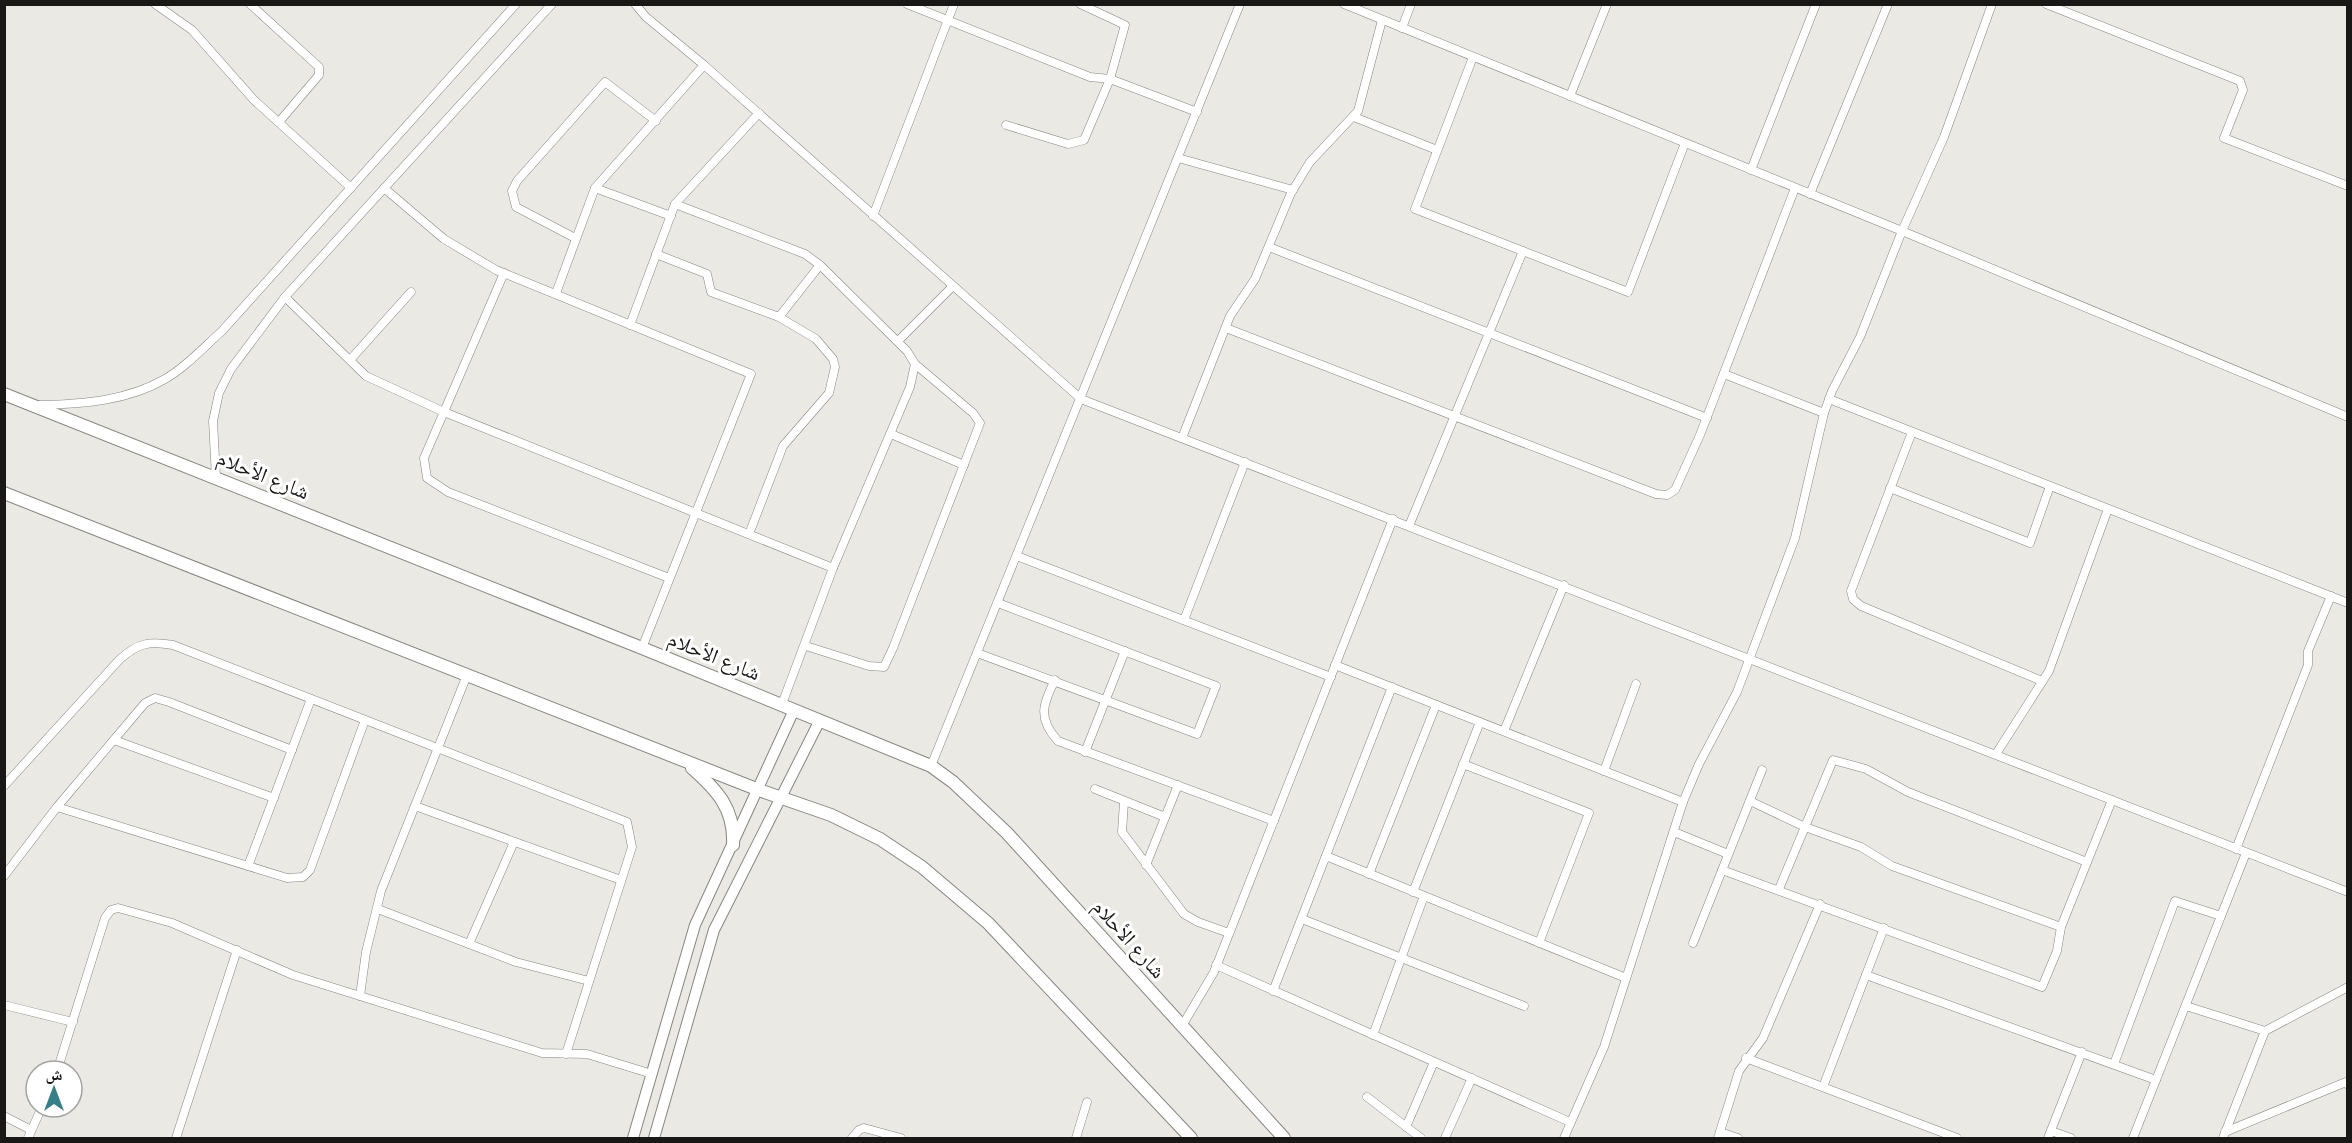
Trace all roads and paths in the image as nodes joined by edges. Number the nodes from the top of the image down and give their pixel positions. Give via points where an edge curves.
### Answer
1 (155, 4) edge
2 (250, 4) edge
3 (516, 4) edge
4 (552, 4) edge
5 (635, 4) edge
6 (907, 4) edge
7 (954, 4) edge
8 (1080, 4) edge
9 (1240, 4) edge
10 (1344, 4) edge
11 (1411, 4) edge
12 (1607, 4) edge
13 (1816, 4) edge
14 (1888, 4) edge
15 (1992, 4) edge
16 (2046, 4) edge
17 (1382, 20) junction
18 (947, 22) junction
19 (1402, 28) junction
20 (1473, 57) junction
21 (704, 65) junction
22 (1110, 80) junction
23 (1570, 96) junction
24 (1197, 112) junction
25 (759, 113) junction
26 (1354, 117) junction
27 (656, 121) junction
28 (279, 122) junction
29 (1006, 125) dead end
30 (1685, 143) junction
31 (1437, 150) junction
32 (1178, 158) junction
33 (1751, 170) junction
34 (2348, 186) edge
35 (351, 188) junction
36 (384, 188) junction
37 (596, 188) junction
38 (1795, 188) junction
39 (1293, 190) junction
40 (1810, 194) junction
41 (675, 204) junction
42 (671, 216) junction
43 (873, 216) junction
44 (1902, 231) junction
45 (575, 238) junction
46 (1269, 247) junction
47 (1523, 251) junction
48 (656, 254) junction
49 (820, 265) junction
50 (504, 273) junction
51 (952, 286) junction
52 (411, 292) dead end
53 (556, 293) junction
54 (285, 297) junction
55 (779, 317) junction
56 (630, 325) junction
57 (1226, 328) junction
58 (1489, 333) junction
59 (898, 341) junction
60 (350, 360) junction
61 (915, 364) junction
62 (1724, 374) junction
63 (4, 394) edge
64 (1081, 399) junction
65 (1829, 399) junction
66 (32, 405) junction
67 (444, 412) junction
68 (1824, 413) junction
69 (1454, 416) junction
70 (2348, 417) edge
71 (1707, 418) junction
72 (1912, 432) junction
73 (891, 434) junction
74 (1182, 438) junction
75 (1245, 462) junction
76 (964, 465) junction
77 (216, 477) junction
78 (2050, 486) junction
79 (1890, 488) junction
80 (4, 493) edge
81 (2108, 509) junction
82 (694, 512) junction
83 (1393, 519) junction
84 (1409, 526) junction
85 (749, 534) junction
86 (1017, 556) junction
87 (833, 568) junction
88 (669, 578) junction
89 (1564, 585) junction
90 (2331, 596) junction
91 (998, 603) junction
92 (2348, 603) edge
93 (1184, 620) junction
94 (806, 646) junction
95 (642, 648) junction
96 (1125, 651) junction
97 (977, 653) junction
98 (1748, 657) junction
99 (1335, 665) junction
100 (467, 675) junction
101 (1331, 676) junction
102 (1055, 680) junction
103 (2043, 681) junction
104 (1636, 684) dead end
105 (1392, 687) junction
106 (311, 699) junction
107 (1106, 699) junction
108 (782, 704) junction
109 (1436, 705) junction
110 (794, 710) junction
111 (365, 720) junction
112 (820, 720) junction
113 (1480, 722) junction
114 (1504, 731) junction
115 (114, 740) junction
116 (438, 748) junction
117 (292, 750) junction
118 (1085, 752) junction
119 (1996, 754) junction
120 (684, 761) junction
121 (1463, 764) junction
122 (931, 766) junction
123 (1762, 770) dead end
124 (1604, 771) junction
125 (1178, 785) junction
126 (4, 786) edge
127 (1095, 789) dead end
128 (759, 790) junction
129 (274, 798) junction
130 (780, 798) junction
131 (2112, 800) junction
132 (1750, 801) junction
133 (1124, 802) junction
134 (1683, 802) junction
135 (415, 806) junction
136 (57, 807) junction
137 (1165, 817) junction
138 (1274, 821) junction
139 (1805, 826) junction
140 (1674, 832) junction
141 (514, 842) junction
142 (733, 845) junction
143 (2236, 849) junction
144 (2246, 853) junction
145 (1728, 854) junction
146 (1326, 856) junction
147 (2087, 862) junction
148 (1146, 865) junction
149 (248, 866) junction
150 (1722, 870) junction
151 (1369, 874) junction
152 (4, 876) edge
153 (621, 880) junction
154 (1779, 889) junction
155 (1413, 892) junction
156 (2348, 892) edge
157 (1424, 896) junction
158 (1820, 904) junction
159 (378, 909) junction
160 (2221, 916) junction
161 (1302, 919) junction
162 (2061, 927) junction
163 (1884, 928) junction
164 (1229, 933) junction
165 (1539, 942) junction
166 (1693, 943) dead end
167 (469, 944) junction
168 (237, 950) junction
169 (1401, 958) junction
170 (1216, 965) junction
171 (1866, 975) junction
172 (1626, 978) junction
173 (589, 981) junction
174 (2348, 987) edge
175 (1273, 991) junction
176 (360, 996) junction
177 (673, 1002) junction
178 (4, 1005) edge
179 (1524, 1006) dead end
180 (2186, 1006) junction
181 (691, 1008) junction
182 (73, 1022) junction
183 (1182, 1026) junction
184 (2265, 1031) junction
185 (1373, 1035) junction
186 (2082, 1052) junction
187 (566, 1054) junction
188 (1746, 1058) junction
189 (61, 1059) edge
190 (1434, 1062) junction
191 (2114, 1064) junction
192 (652, 1074) junction
193 (1472, 1078) junction
194 (2156, 1080) junction
195 (2348, 1085) edge
196 (1823, 1087) junction
197 (1367, 1097) dead end
198 (1087, 1102) dead end
199 (4, 1116) edge
200 (36, 1119) edge
201 (1570, 1122) junction
202 (1406, 1127) junction
203 (31, 1130) junction
204 (1719, 1135) edge
205 (2050, 1135) edge
206 (2224, 1135) edge
207 (28, 1138) edge
208 (176, 1138) edge
209 (633, 1138) edge
210 (654, 1138) edge
211 (852, 1138) edge
212 (901, 1138) edge
213 (1076, 1138) edge
214 (1191, 1138) edge
215 (1284, 1138) edge
216 (1421, 1138) edge
217 (1445, 1138) edge
218 (1564, 1138) edge
219 (1738, 1138) edge
220 (1957, 1138) edge
221 (2071, 1138) edge
222 (2133, 1138) edge

1 - 28 street via 192,30 254,100
2 - 28 street via 319,67 319,75
3 - 35 street
4 - 36 street
5 - 21 street
6 - 18 street
7 - 18 street
8 - 22 street via 1125,25
9 - 24 street
10 - 17 street
11 - 19 street
12 - 23 street
13 - 33 street
14 - 40 street
15 - 44 street via 1944,137
16 - 34 street via 2240,81 2243,90 2224,138
17 - 19 street
17 - 26 street
18 - 22 street via 1090,78
18 - 43 street
19 - 20 street
20 - 23 street
20 - 31 street
21 - 25 street
21 - 27 street
22 - 24 street
22 - 29 street via 1084,141 1068,144
23 - 30 street
24 - 32 street
25 - 41 street
25 - 43 street
26 - 31 street
26 - 39 street via 1310,162
27 - 37 street
27 - 45 street via 605,82 517,181 512,191 516,207
28 - 35 street
30 - 33 street
30 - 47 street via 1628,292
31 - 47 street via 1415,209
32 - 39 street
32 - 64 street
33 - 38 street
35 - 66 street via 222,331 168,378 100,402
36 - 50 street via 444,239
36 - 54 street
37 - 42 street
37 - 45 street
38 - 40 street
38 - 62 street
39 - 46 street
40 - 44 street
41 - 42 street
41 - 49 street via 805,254
42 - 48 street
43 - 51 street
44 - 65 street via 1860,337
44 - 70 street
45 - 53 street
46 - 57 street
46 - 58 street
47 - 58 street
48 - 55 street via 707,274 711,292
48 - 56 street
49 - 55 street
49 - 59 street
50 - 53 street
50 - 67 street
51 - 59 street
51 - 64 street
52 - 60 street
53 - 56 street
54 - 60 street
54 - 77 street via 231,369 219,393 213,431
55 - 85 street via 816,339 835,366 829,393 783,446
56 - 82 street via 751,374
57 - 69 street
57 - 74 street
58 - 69 street
58 - 71 street
59 - 61 street
60 - 67 street via 366,376
61 - 73 street
61 - 76 street via 974,413 980,423
62 - 68 street
62 - 71 street
63 - 66 main road, شارع الأحلام
64 - 74 street
64 - 86 street
65 - 68 street
65 - 72 street
66 - 77 main road, شارع الأحلام
67 - 82 street
67 - 88 street via 424,458 428,478 438,486
68 - 98 street via 1795,538
69 - 71 street via 1667,495 1675,490
69 - 84 street
72 - 78 street
72 - 79 street
73 - 76 street
73 - 87 street
74 - 75 street
75 - 83 street
75 - 93 street
76 - 94 street via 884,667
77 - 95 main road, شارع الأحلام
78 - 79 street via 2030,543
78 - 81 street
79 - 103 street via 1851,591 1853,599 1861,606
80 - 100 main road
81 - 90 street
81 - 103 street
82 - 85 street
82 - 88 street
83 - 84 street
83 - 99 street
84 - 89 street
85 - 87 street
86 - 91 street
86 - 93 street
87 - 94 street
88 - 95 street
89 - 98 street
89 - 114 street
90 - 92 street
90 - 143 street
91 - 96 street
91 - 97 street
93 - 101 street
94 - 108 street
95 - 108 main road, شارع الأحلام
96 - 107 street
96 - 107 street via 1216,686 1197,734
97 - 102 street
97 - 122 street
98 - 119 street
98 - 134 street via 1737,692
99 - 101 street
99 - 105 street
100 - 116 street
100 - 120 main road
101 - 138 street
102 - 107 street
102 - 118 street via 1046,697 1046,728 1058,741
103 - 119 street
104 - 124 street
105 - 109 street
105 - 146 street
106 - 111 street
106 - 117 street
106 - 126 street via 173,645 141,643 120,659
107 - 118 street
108 - 110 main road, شارع الأحلام
109 - 113 street
109 - 151 street
110 - 112 main road, شارع الأحلام
110 - 128 main road
111 - 116 street
111 - 149 street via 310,870 303,877 287,878
112 - 122 main road, شارع الأحلام
112 - 130 main road
113 - 114 street
113 - 121 street
114 - 124 street
115 - 117 street via 155,698
115 - 129 street
115 - 136 street
116 - 135 street
116 - 153 street via 627,822 632,848
117 - 129 street
118 - 125 street
119 - 131 street
120 - 128 main road
120 - 142 main road via 724,800 732,821
121 - 155 street
121 - 165 street via 1589,813
122 - 183 main road, شارع الأحلام via 1007,833
123 - 132 street
124 - 134 street
125 - 137 street
125 - 138 street
127 - 133 street
128 - 130 main road
128 - 142 main road
129 - 149 street
130 - 181 main road via 714,930
130 - 214 main road via 880,839 922,867 988,923
131 - 143 street
131 - 147 street
132 - 139 street
132 - 145 street
133 - 137 street
133 - 148 street via 1122,832
134 - 140 street
135 - 141 street
135 - 159 street via 381,891
136 - 149 street
136 - 152 street
137 - 148 street
138 - 164 street
139 - 147 street via 1833,760 1866,769 1908,792
139 - 154 street
139 - 162 street via 1861,847 1892,866
140 - 145 street
140 - 172 street
141 - 153 street
141 - 167 street
142 - 177 main road via 695,925
143 - 144 street
144 - 156 street
144 - 160 street
145 - 150 street
146 - 151 street
146 - 161 street
147 - 162 street
148 - 164 street via 1184,914
150 - 154 street
150 - 166 street
151 - 155 street
153 - 173 street
154 - 158 street
155 - 157 street
157 - 165 street
157 - 169 street
158 - 163 street
158 - 188 street via 1763,1038
159 - 167 street
159 - 176 street via 366,952
160 - 180 street
160 - 191 street via 2175,901
161 - 169 street
161 - 175 street
162 - 163 street via 2042,987
163 - 171 street
164 - 170 street
165 - 172 street
167 - 173 street via 516,962
168 - 176 street via 293,975
168 - 182 street via 172,923 118,908 111,910 105,918
168 - 208 street
169 - 179 street
169 - 185 street
170 - 175 street
170 - 183 street
171 - 186 street
171 - 196 street
172 - 201 street via 1604,1047
173 - 187 street
174 - 184 street
175 - 185 street
176 - 187 street via 542,1053
177 - 181 main road
177 - 192 main road
178 - 182 street
180 - 184 street
180 - 194 street
181 - 210 main road
182 - 189 street
183 - 215 main road, شارع الأحلام
184 - 206 street
185 - 190 street
186 - 191 street
186 - 205 street
187 - 192 street via 586,1054
188 - 196 street
188 - 204 street
190 - 193 street
190 - 202 street
191 - 194 street
192 - 209 main road
193 - 201 street
193 - 217 street
194 - 222 street
195 - 206 street via 2346,1082
196 - 220 street
197 - 202 street
198 - 213 street
199 - 203 street
200 - 203 street
201 - 218 street
202 - 216 street
203 - 207 street
204 - 219 street
205 - 221 street
211 - 212 street via 864,1128

